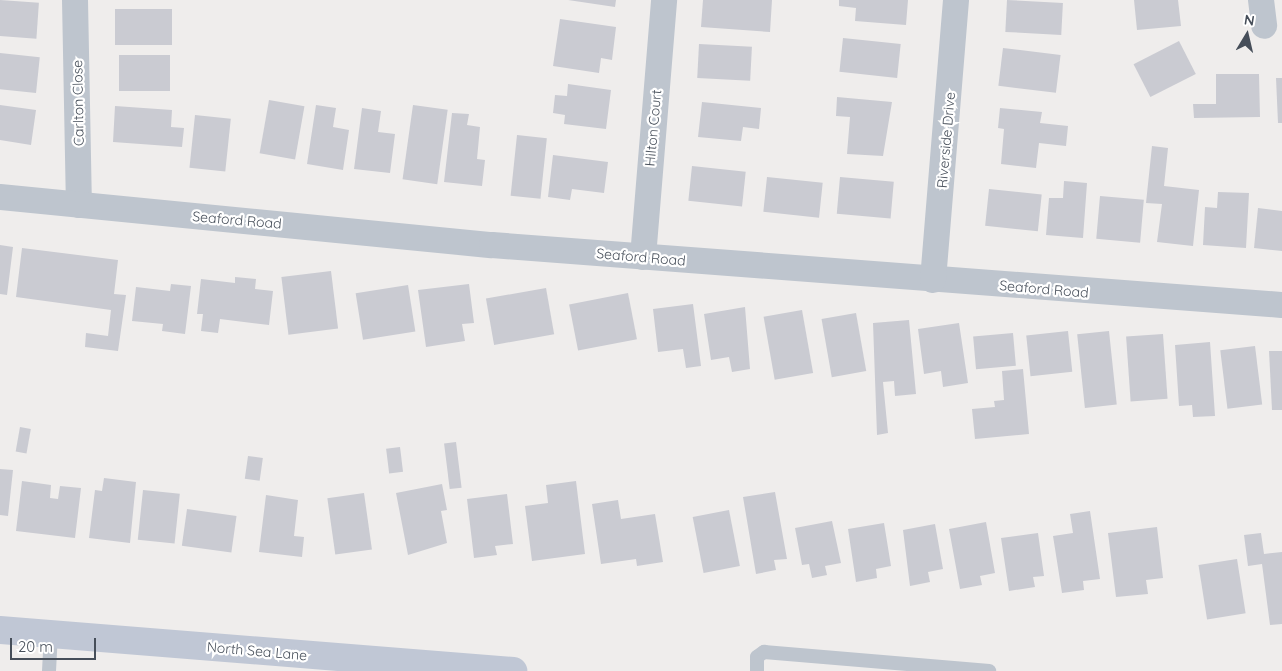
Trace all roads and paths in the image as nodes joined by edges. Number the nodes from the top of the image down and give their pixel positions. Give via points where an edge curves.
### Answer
1 (75, 0) edge
2 (664, 0) edge
3 (956, 0) edge
4 (1261, 0) edge
5 (1264, 26) dead end
6 (0, 197) edge
7 (79, 205) junction
8 (643, 257) junction
9 (933, 280) junction
10 (1282, 305) edge
11 (0, 630) edge
12 (51, 634) junction
13 (49, 671) edge
14 (513, 671) edge
15 (757, 671) edge
16 (989, 671) edge

1 - 7 street, Carlton Close
2 - 8 street, Hilton Court
3 - 9 street, Riverside Drive
4 - 5 street
6 - 7 street, Seaford Road
7 - 8 street, Seaford Road
8 - 9 street, Seaford Road
9 - 10 street, Seaford Road
11 - 12 street, North Sea Lane
12 - 13 lane
12 - 14 street, North Sea Lane
15 - 16 lane via 757,657 764,652

